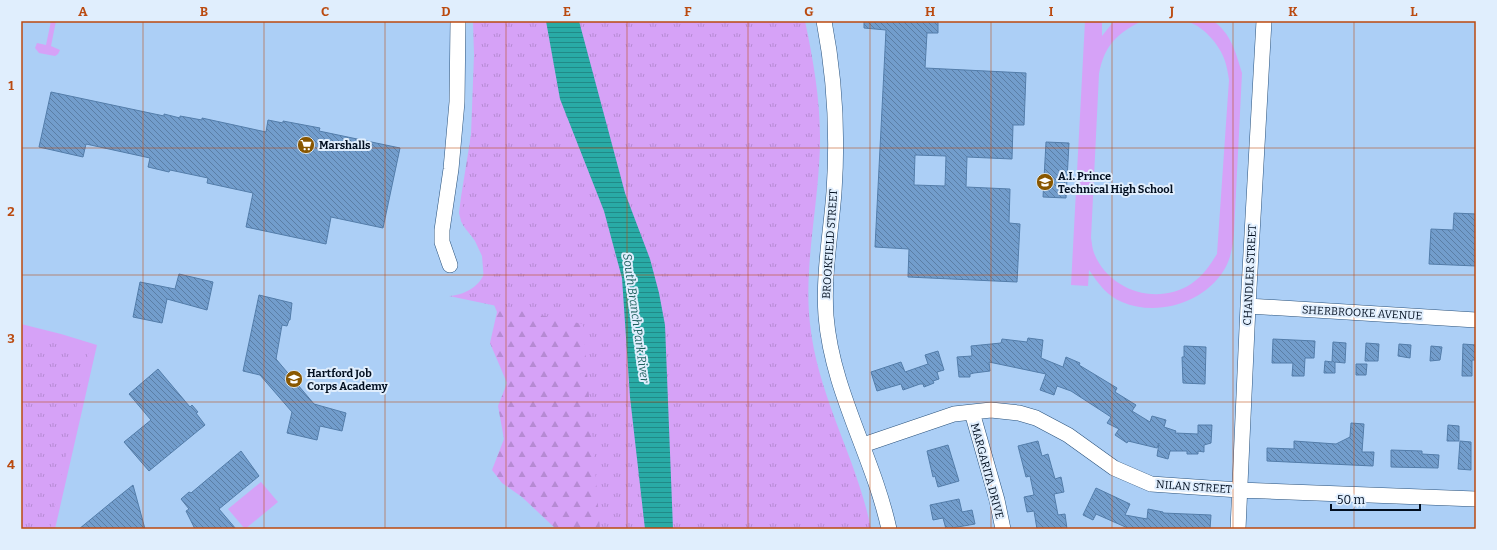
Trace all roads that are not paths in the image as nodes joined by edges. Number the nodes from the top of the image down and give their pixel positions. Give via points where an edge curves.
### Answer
1 (458, 21) edge
2 (824, 21) edge
3 (1264, 21) edge
4 (450, 265) dead end
5 (1248, 306) junction
6 (1476, 320) edge
7 (972, 412) junction
8 (863, 445) junction
9 (1239, 490) junction
10 (1476, 500) edge
11 (889, 529) edge
12 (1003, 529) edge
13 (1238, 529) edge

1 - 4 street via 457,102 442,230 445,254
2 - 8 street, BROOKFIELD STREET via 832,71 836,131 834,193 826,268 826,315 833,363 840,388
3 - 5 street, CHANDLER STREET
5 - 6 street, SHERBROOKE AVENUE
5 - 9 street, CHANDLER STREET
7 - 8 street, NILAN STREET via 954,414
7 - 9 street, NILAN STREET via 998,411 1036,418 1068,435 1114,468 1151,484
7 - 12 street, MARGARITA DRIVE
8 - 11 street, BROOKFIELD STREET via 884,503
9 - 10 street, NILAN STREET
9 - 13 street, CHANDLER STREET

